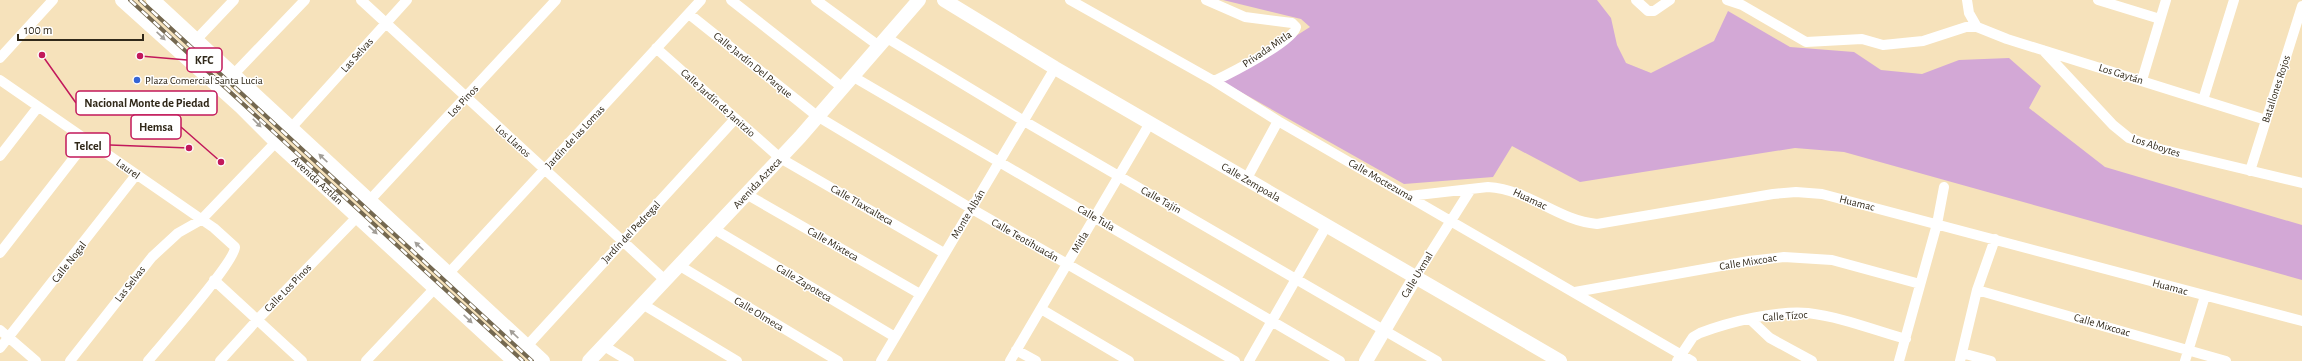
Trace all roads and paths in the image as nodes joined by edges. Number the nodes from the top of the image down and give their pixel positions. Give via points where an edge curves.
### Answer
1 (53, 0) edge
2 (122, 0) edge
3 (234, 0) edge
4 (305, 0) edge
5 (361, 0) edge
6 (407, 0) edge
7 (556, 0) edge
8 (700, 0) edge
9 (731, 0) edge
10 (816, 0) edge
11 (919, 0) edge
12 (944, 0) edge
13 (1070, 0) edge
14 (1206, 0) edge
15 (1636, 0) edge
16 (1670, 0) edge
17 (1727, 0) edge
18 (1967, 0) edge
19 (2098, 0) edge
20 (2166, 0) edge
21 (2234, 0) edge
22 (159, 2) edge
23 (2302, 6) edge
24 (689, 14) junction
25 (2160, 19) junction
26 (386, 23) junction
27 (1977, 27) junction
28 (196, 40) junction
29 (883, 42) junction
30 (656, 48) junction
31 (2043, 50) junction
32 (0, 58) edge
33 (1055, 68) junction
34 (233, 75) junction
35 (852, 76) junction
36 (0, 80) edge
37 (2142, 80) junction
38 (1214, 81) junction
39 (843, 88) junction
40 (222, 90) junction
41 (466, 98) junction
42 (2203, 100) junction
43 (38, 108) junction
44 (817, 116) junction
45 (735, 119) junction
46 (2266, 120) junction
47 (1024, 121) junction
48 (1278, 121) junction
49 (1150, 123) junction
50 (291, 128) junction
51 (87, 141) junction
52 (276, 142) junction
53 (0, 156) edge
54 (780, 158) junction
55 (999, 162) junction
56 (545, 169) junction
57 (2250, 171) junction
58 (136, 175) junction
59 (1118, 176) junction
60 (1247, 178) junction
61 (2302, 183) edge
62 (1944, 187) dead end
63 (1471, 189) junction
64 (746, 194) junction
65 (1408, 196) junction
66 (370, 200) junction
67 (972, 209) junction
68 (358, 216) junction
69 (1095, 217) junction
70 (201, 220) junction
71 (1450, 222) junction
72 (1937, 224) junction
73 (1327, 225) junction
74 (714, 229) junction
75 (1995, 239) junction
76 (623, 241) junction
77 (944, 253) junction
78 (0, 254) edge
79 (1067, 264) junction
80 (680, 266) junction
81 (448, 274) junction
82 (1416, 276) junction
83 (1296, 279) junction
84 (214, 280) junction
85 (666, 281) junction
86 (1920, 284) junction
87 (435, 288) junction
88 (1978, 290) junction
89 (1575, 292) junction
90 (920, 294) junction
91 (2205, 296) junction
92 (644, 305) junction
93 (1041, 309) junction
94 (258, 319) junction
95 (1272, 320) junction
96 (1750, 320) junction
97 (2302, 321) edge
98 (0, 330) edge
99 (1384, 330) junction
100 (895, 337) junction
101 (9, 339) junction
102 (1906, 339) junction
103 (527, 346) junction
104 (604, 346) junction
105 (0, 348) edge
106 (2188, 349) junction
107 (1016, 350) junction
108 (1961, 357) edge
109 (1679, 358) edge
110 (36, 361) edge
111 (70, 361) edge
112 (148, 361) edge
113 (220, 361) edge
114 (302, 361) edge
115 (366, 361) edge
116 (514, 361) edge
117 (543, 361) edge
118 (589, 361) edge
119 (629, 361) edge
120 (736, 361) edge
121 (838, 361) edge
122 (881, 361) edge
123 (1010, 361) edge
124 (1036, 361) edge
125 (1129, 361) edge
126 (1234, 361) edge
127 (1250, 361) edge
128 (1340, 361) edge
129 (1366, 361) edge
130 (1437, 361) edge
131 (1560, 361) edge
132 (1692, 361) edge
133 (1812, 361) edge
134 (1899, 361) edge
135 (1991, 361) edge
136 (2185, 361) edge
137 (2226, 361) edge

1 - 32 street
2 -> 40 street, Avenida Aztlán
3 - 28 street
4 - 34 street
5 - 26 street, Los Llanos
6 - 26 street, Las Selvas
7 - 41 street, Los Pinos
8 - 24 street, Jardín de las Lomas
9 - 39 street
10 - 29 street, Calle Tajín
11 - 29 street, Avenida Azteca
12 - 33 street, Calle Zempoala
13 - 38 street, Calle Moctezuma
14 - 38 street, Privada Mitla via 1245,17 1292,22 1296,27 1294,34 1278,45
15 - 16 street via 1648,11 1654,11
17 - 27 street via 1742,5 1806,42 1862,39 1883,45 1922,41 1966,27
18 - 27 street via 1969,13
19 - 25 street
20 - 25 street
21 - 42 street
22 - 28 street, Avenida Aztlán
23 - 46 street, Batallones Rojos
24 - 30 street, Jardín de las Lomas
24 - 44 street, Calle Jardín Del Parque
25 - 37 street
26 - 41 street, Los Llanos
26 - 50 street, Las Selvas
27 - 31 street, Los Gaytán
28 - 34 street, Avenida Aztlán
29 - 35 street, Avenida Azteca
29 - 47 street, Calle Tajín
30 - 45 street, Calle Jardín de Janitzio
30 - 56 street, Jardín de las Lomas
31 - 37 street, Los Gaytán
31 - 57 street, Los Aboytes via 2113,125 2129,138 2160,149
33 - 47 street, Monte Albán
33 - 49 street, Calle Zempoala
34 - 40 street
34 - 50 street, Avenida Aztlán
35 - 39 street, Avenida Azteca
35 - 55 street, Calle Tula
36 - 43 street, Laurel
37 - 42 street, Los Gaytán
38 - 48 street, Calle Moctezuma
39 - 44 street, Avenida Azteca
40 -> 52 street, Avenida Aztlán
41 - 56 street, Los Llanos
41 - 66 street, Los Pinos
42 - 46 street, Los Gaytán
43 - 51 street, Laurel
43 - 53 street
44 - 54 street, Avenida Azteca
44 - 67 street, Calle Teotihuacán
45 - 54 street, Calle Jardín de Janitzio
45 - 76 street, Jardín del Pedregal
46 - 57 street, Batallones Rojos
47 - 55 street, Monte Albán
47 - 59 street, Calle Tajín
48 - 60 street
48 - 65 street, Calle Moctezuma
49 - 59 street, Mitla
49 - 60 street, Calle Zempoala
66 -> 50 street, Avenida Aztlán
51 - 58 street, Laurel
51 - 78 street
52 - 68 street, Avenida Aztlán
52 - 70 street, Las Selvas
54 - 64 street, Avenida Azteca
54 - 77 street, Calle Tlaxcalteca
55 - 67 street, Monte Albán
55 - 69 street, Calle Tula
56 - 76 street, Los Llanos
56 - 81 street, Jardín de las Lomas
57 - 61 street, Los Aboytes
58 - 70 street, Laurel
58 - 101 street, Calle Nogal
59 - 69 street, Mitla
59 - 83 street, Calle Tajín
60 - 73 street, Calle Zempoala
62 - 72 street
63 - 65 street, Huamac
63 - 71 street, Calle Uxmal
63 - 72 street, Huamac via 1488,187 1514,191 1577,220 1597,224 1796,192 1843,198
64 - 74 street, Avenida Azteca
64 - 90 street, Calle Mixteca
65 - 71 street, Calle Moctezuma
81 -> 66 street, Avenida Aztlán
67 - 77 street, Monte Albán
67 - 79 street, Calle Teotihuacán
68 -> 87 street, Avenida Aztlán
68 - 94 street, Calle Los Pinos
69 - 79 street, Mitla
69 - 95 street, Calle Tula
70 - 84 street, Laurel via 234,246 232,256
70 - 111 street, Las Selvas via 178,233 152,257
71 - 82 street, Calle Uxmal
71 - 89 street, Calle Moctezuma
72 - 75 street, Huamac
72 - 86 street
73 - 82 street, Calle Zempoala
73 - 83 street
74 - 80 street, Avenida Azteca
74 - 100 street, Calle Zapoteca
75 - 88 street
75 - 91 street, Huamac
76 - 85 street, Los Llanos
76 - 103 street, Jardín del Pedregal
77 - 90 street, Monte Albán
79 - 93 street, Mitla
79 - 126 street, Calle Teotihuacán
80 - 85 street, Avenida Azteca
80 - 121 street, Calle Olmeca
103 -> 81 street, Avenida Aztlán
82 - 99 street, Calle Uxmal
82 - 131 street, Calle Zempoala
83 - 95 street
83 - 99 street, Calle Tajín
84 - 94 street
84 - 112 street
85 - 92 street, Avenida Azteca
86 - 89 street, Calle Mixcoac via 1832,260 1784,257
86 - 102 street
87 - 115 street
87 -> 116 street, Avenida Aztlán
88 - 106 street, Calle Mixcoac
88 - 108 street
89 - 109 street, Calle Moctezuma
90 - 100 street, Monte Albán
91 - 97 street, Huamac
91 - 106 street
92 - 104 street, Avenida Azteca
92 - 120 street
93 - 107 street, Mitla
93 - 125 street
94 - 113 street, Calle Los Pinos
94 - 114 street
95 - 127 street
95 - 128 street, Calle Tula
96 - 102 street, Calle Tízoc via 1806,313 1842,320
96 - 109 street, Calle Tízoc via 1700,333 1693,337
96 - 133 street via 1774,340
98 - 101 street
99 - 129 street, Calle Uxmal
99 - 130 street, Calle Tajín
100 - 122 street, Monte Albán
101 - 105 street, Calle Nogal
101 - 110 street
102 - 134 street
103 - 117 street, Avenida Aztlán
104 - 118 street, Avenida Azteca
104 - 119 street
106 - 136 street
106 - 137 street, Calle Mixcoac
107 - 123 street, Mitla
107 - 124 street
108 - 135 street
109 - 132 street, Calle Moctezuma

